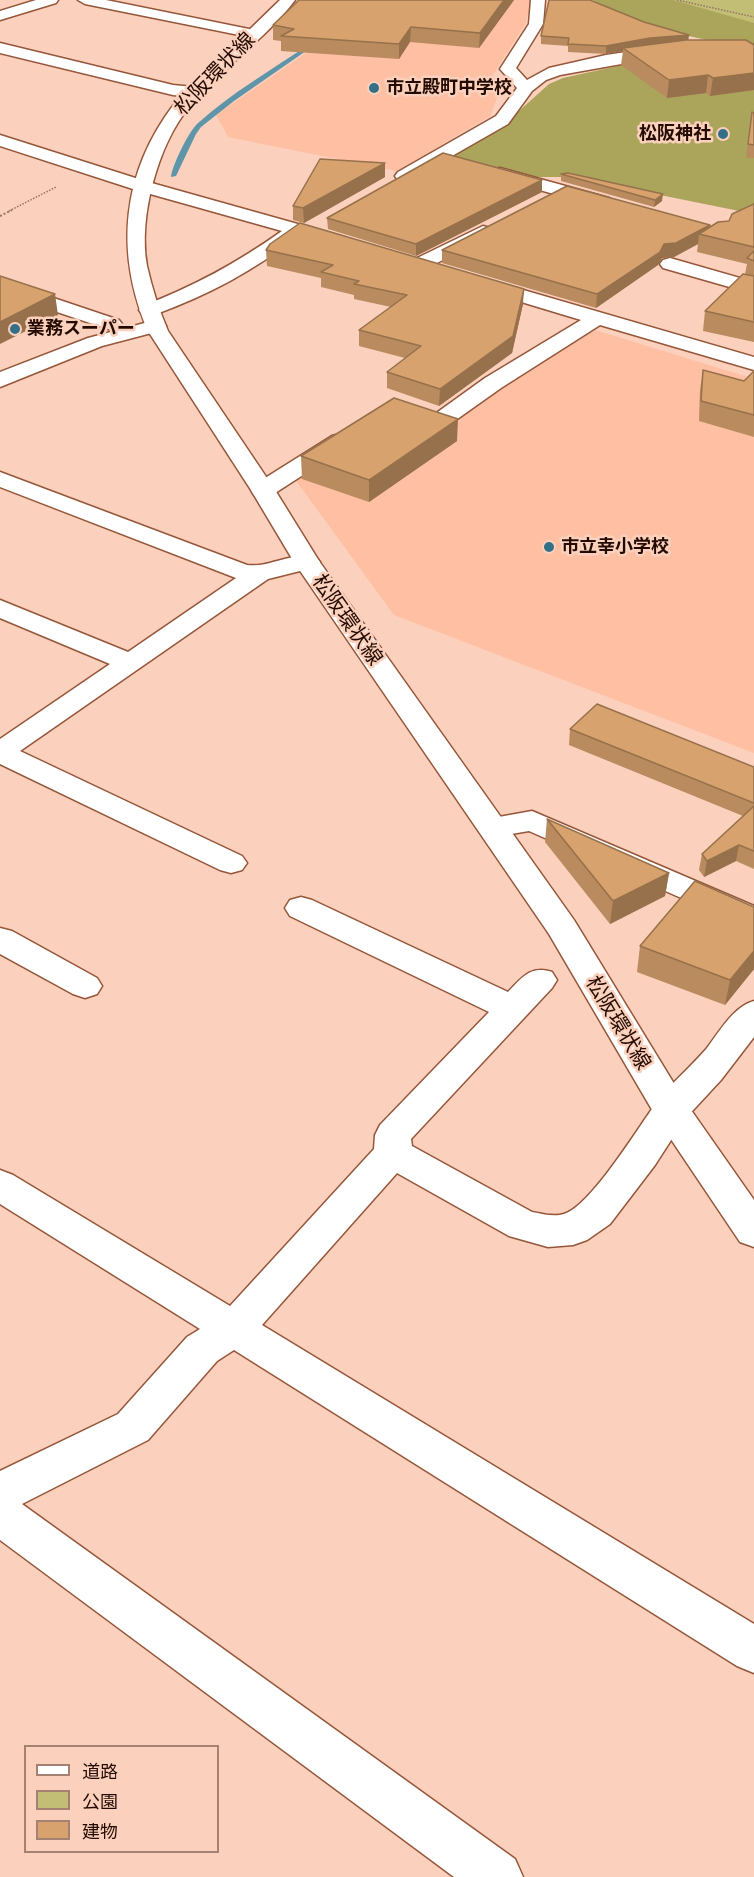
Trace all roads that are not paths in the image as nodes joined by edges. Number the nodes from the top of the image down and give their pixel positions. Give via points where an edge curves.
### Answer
1 (51, 0) edge
2 (85, 0) edge
3 (288, 0) edge
4 (538, 0) edge
5 (0, 16) edge
6 (254, 34) junction
7 (681, 35) edge
8 (0, 48) edge
9 (749, 50) edge
10 (526, 88) junction
11 (194, 92) junction
12 (0, 140) edge
13 (441, 156) junction
14 (463, 162) edge
15 (485, 168) edge
16 (389, 185) edge
17 (142, 186) junction
18 (563, 191) junction
19 (542, 201) edge
20 (619, 206) edge
21 (327, 220) edge
22 (501, 223) edge
23 (301, 231) junction
24 (351, 245) edge
25 (396, 258) edge
26 (670, 264) dead end
27 (418, 265) junction
28 (440, 272) edge
29 (463, 278) edge
30 (0, 286) edge
31 (754, 288) edge
32 (153, 318) junction
33 (598, 318) junction
34 (112, 324) dead end
35 (754, 364) edge
36 (0, 380) edge
37 (383, 414) edge
38 (353, 433) edge
39 (0, 479) edge
40 (263, 490) junction
41 (307, 562) junction
42 (259, 574) junction
43 (0, 608) edge
44 (131, 663) junction
45 (0, 753) edge
46 (493, 828) junction
47 (231, 863) dead end
48 (301, 908) dead end
49 (754, 919) edge
50 (0, 939) edge
51 (540, 981) dead end
52 (85, 986) dead end
53 (511, 1008) junction
54 (754, 1013) edge
55 (671, 1110) junction
56 (393, 1154) junction
57 (0, 1185) edge
58 (754, 1230) edge
59 (234, 1329) junction
60 (0, 1493) edge
61 (0, 1514) edge
62 (754, 1650) edge
63 (497, 1877) edge

1 - 5 street
2 - 6 street
3 - 6 street, 松阪環状線
4 - 10 street via 536,24 508,69
6 - 11 street, 松阪環状線
7 - 9 street
8 - 11 street
9 - 10 street via 684,50 606,60 555,71
10 - 13 street via 502,120
11 - 17 street, 松阪環状線 via 171,120
12 - 17 street
13 - 14 street
13 - 16 street
15 - 18 street
17 - 23 street
17 - 32 street, 松阪環状線 via 137,264
18 - 19 street
18 - 20 street
21 - 23 street
22 - 27 street
23 - 24 street
23 - 32 street
25 - 27 street
26 - 31 street
27 - 28 street
29 - 33 street
30 - 34 street
32 - 36 street
32 - 40 street, 松阪環状線
33 - 35 street
33 - 37 street via 438,422 393,408
38 - 40 street
39 - 42 street via 242,572
40 - 41 street, 松阪環状線
41 - 42 street
41 - 46 street, 松阪環状線
42 - 44 street
43 - 44 street
44 - 45 street
45 - 47 street
46 - 49 street via 532,821
46 - 55 street, 松阪環状線 via 562,928
48 - 53 street
50 - 52 street
51 - 53 street
53 - 56 street via 393,1135
54 - 55 street
55 - 56 street via 642,1155 596,1213 573,1229 548,1231 523,1225
55 - 58 street, 松阪環状線
56 - 59 street
57 - 59 street
59 - 60 street via 202,1349 133,1427
59 - 62 street
61 - 63 street

